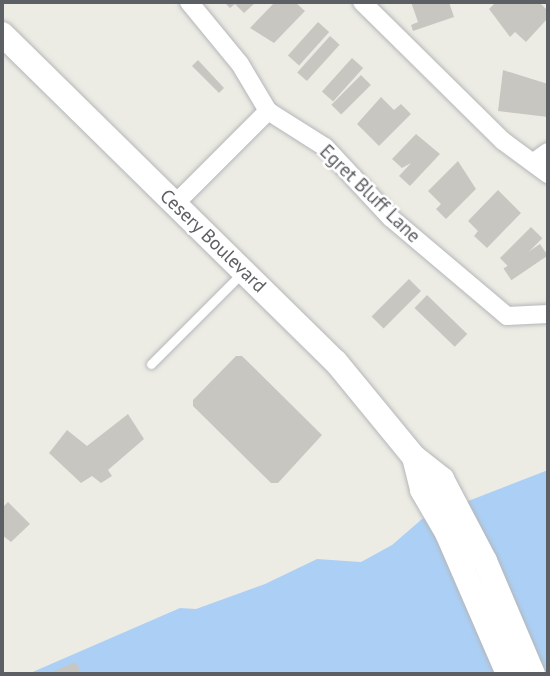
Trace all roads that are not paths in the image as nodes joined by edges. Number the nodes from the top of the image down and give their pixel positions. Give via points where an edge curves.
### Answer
1 (189, 2) edge
2 (362, 2) edge
3 (3, 39) edge
4 (268, 111) junction
5 (541, 157) edge
6 (548, 174) edge
7 (175, 204) junction
8 (243, 271) junction
9 (548, 314) edge
10 (151, 363) dead end
11 (439, 495) junction
12 (508, 674) edge
13 (533, 674) edge

1 - 4 street, Egret Bluff Lane via 240,64
2 - 5 street via 466,107
3 - 7 main road, Cesery Boulevard
4 - 7 street
4 - 9 street, Egret Bluff Lane via 324,147 391,219 507,316
5 - 6 street
7 - 8 main road, Cesery Boulevard
8 - 10 lane
8 - 11 main road, Cesery Boulevard via 364,391
11 - 12 main road, Cesery Boulevard
11 - 13 main road, Cesery Boulevard

